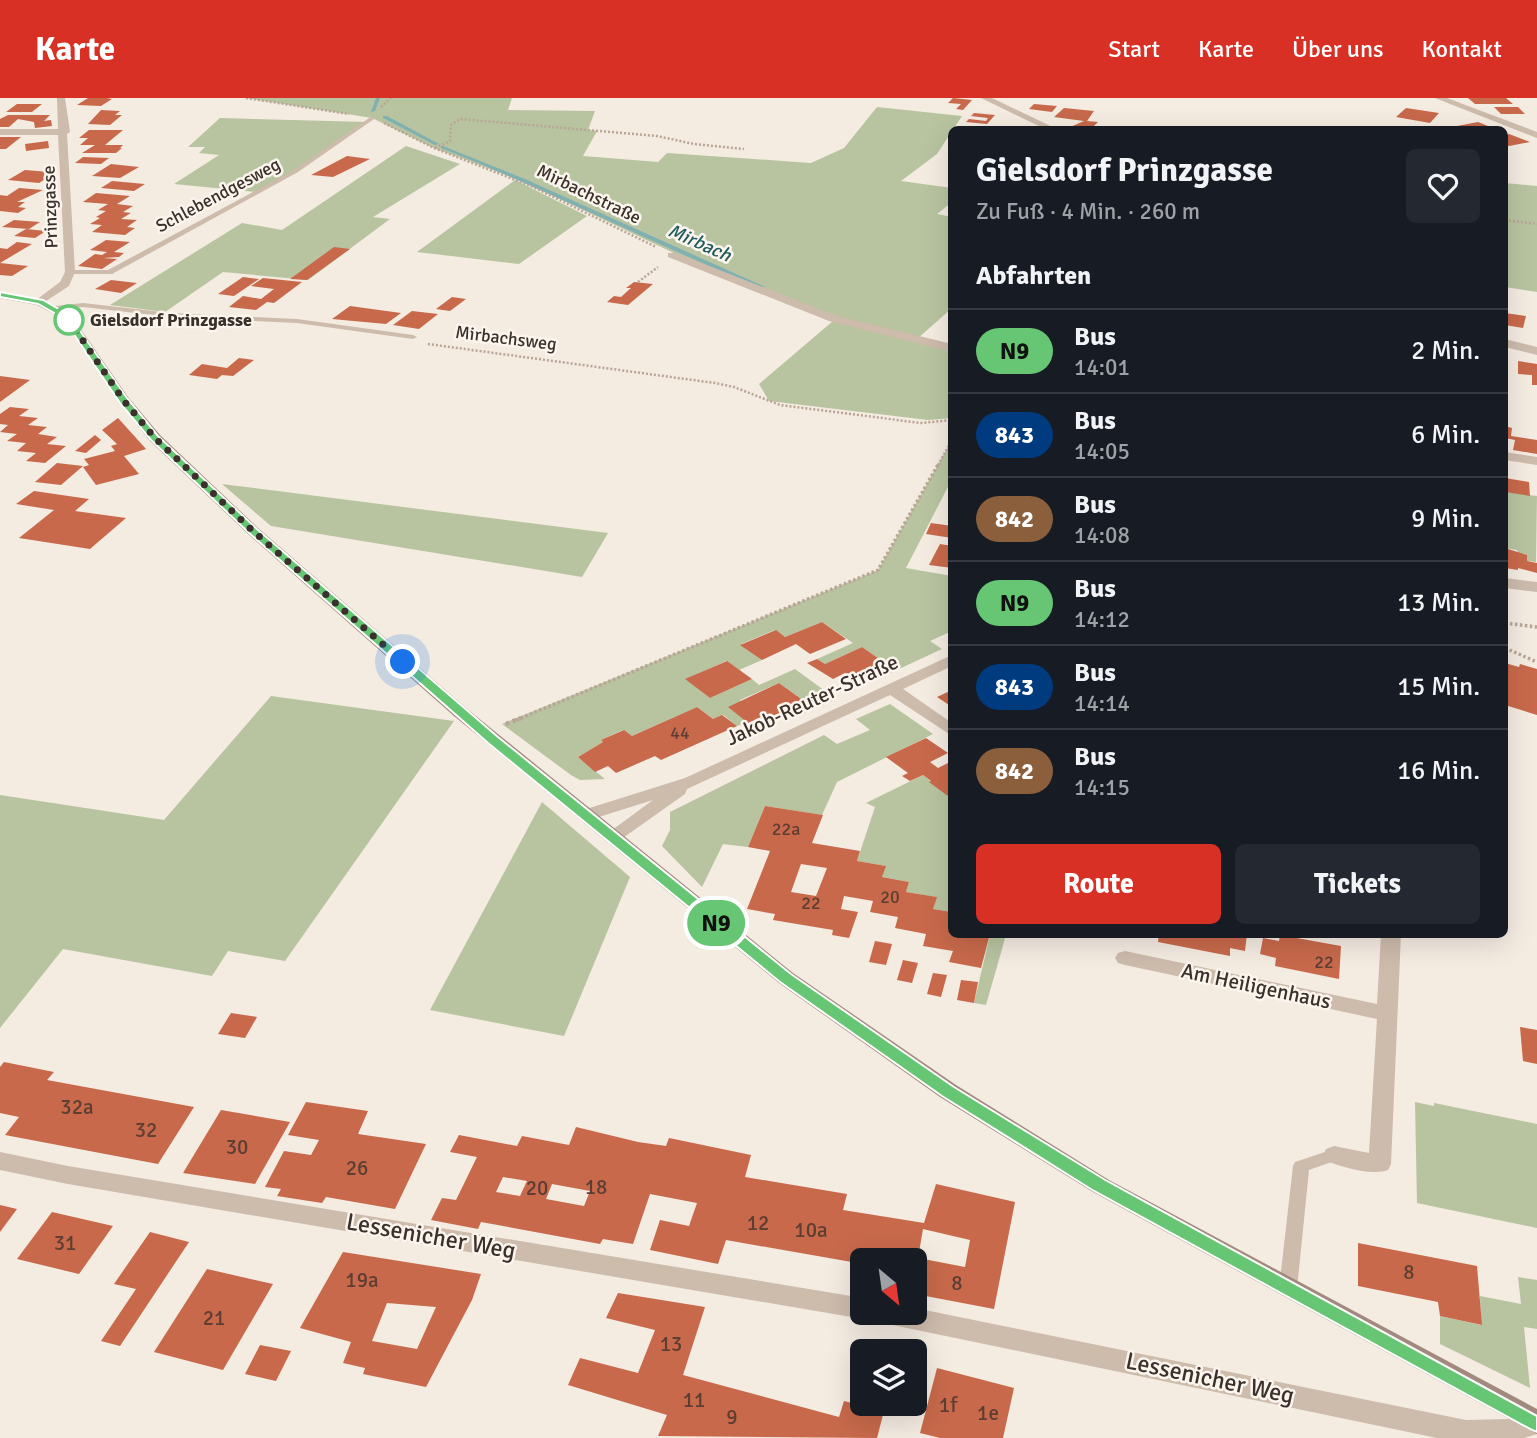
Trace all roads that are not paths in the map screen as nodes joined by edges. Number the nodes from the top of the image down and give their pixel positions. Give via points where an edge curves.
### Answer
1 (61, 98) edge
2 (985, 98) edge
3 (1438, 98) edge
4 (372, 118) road end
5 (1046, 126) edge
6 (0, 132) edge
7 (65, 132) junction
8 (1537, 135) edge
9 (672, 256) road end
10 (70, 272) junction
11 (0, 295) edge
12 (40, 302) junction
13 (55, 308) junction
14 (413, 337) road end
15 (1508, 344) edge
16 (948, 347) edge
17 (1537, 351) edge
18 (1508, 456) edge
19 (1537, 461) edge
20 (1508, 583) edge
21 (1537, 587) edge
22 (948, 662) edge
23 (890, 688) junction
24 (948, 728) edge
25 (691, 782) junction
26 (586, 815) junction
27 (613, 836) junction
28 (1391, 938) edge
29 (1125, 958) dead end
30 (1388, 1014) junction
31 (1334, 1155) joint
32 (0, 1161) edge
33 (1288, 1289) junction
34 (850, 1307) edge
35 (928, 1321) edge
36 (1537, 1422) edge

1 - 7 street, Prinzgasse
2 - 5 street
3 - 8 street
4 - 10 lane, Schlebendgesweg via 296,171 109,272
6 - 7 street
7 - 10 street, Prinzgasse
9 - 16 street via 833,320
10 - 12 street, Prinzgasse via 65,284
11 - 12 street
12 - 13 street
13 - 14 lane via 83,305 297,321
13 - 26 street via 72,323 138,418 183,466 485,733
15 - 17 street
18 - 19 street
20 - 21 street
22 - 23 street, Jakob-Reuter-Straße
23 - 24 street
23 - 25 street, Jakob-Reuter-Straße
25 - 26 street, Jakob-Reuter-Straße
25 - 27 street, Jakob-Reuter-Straße
26 - 27 street
27 - 33 street via 786,978 948,1091 1101,1186
28 - 30 street
29 - 30 street, Am Heiligenhaus
30 - 31 street via 1380,1164
31 - 33 lane via 1301,1166
32 - 34 street, Lessenicher Weg
33 - 36 street
35 - 36 street, Lessenicher Weg via 1466,1432 1509,1431

